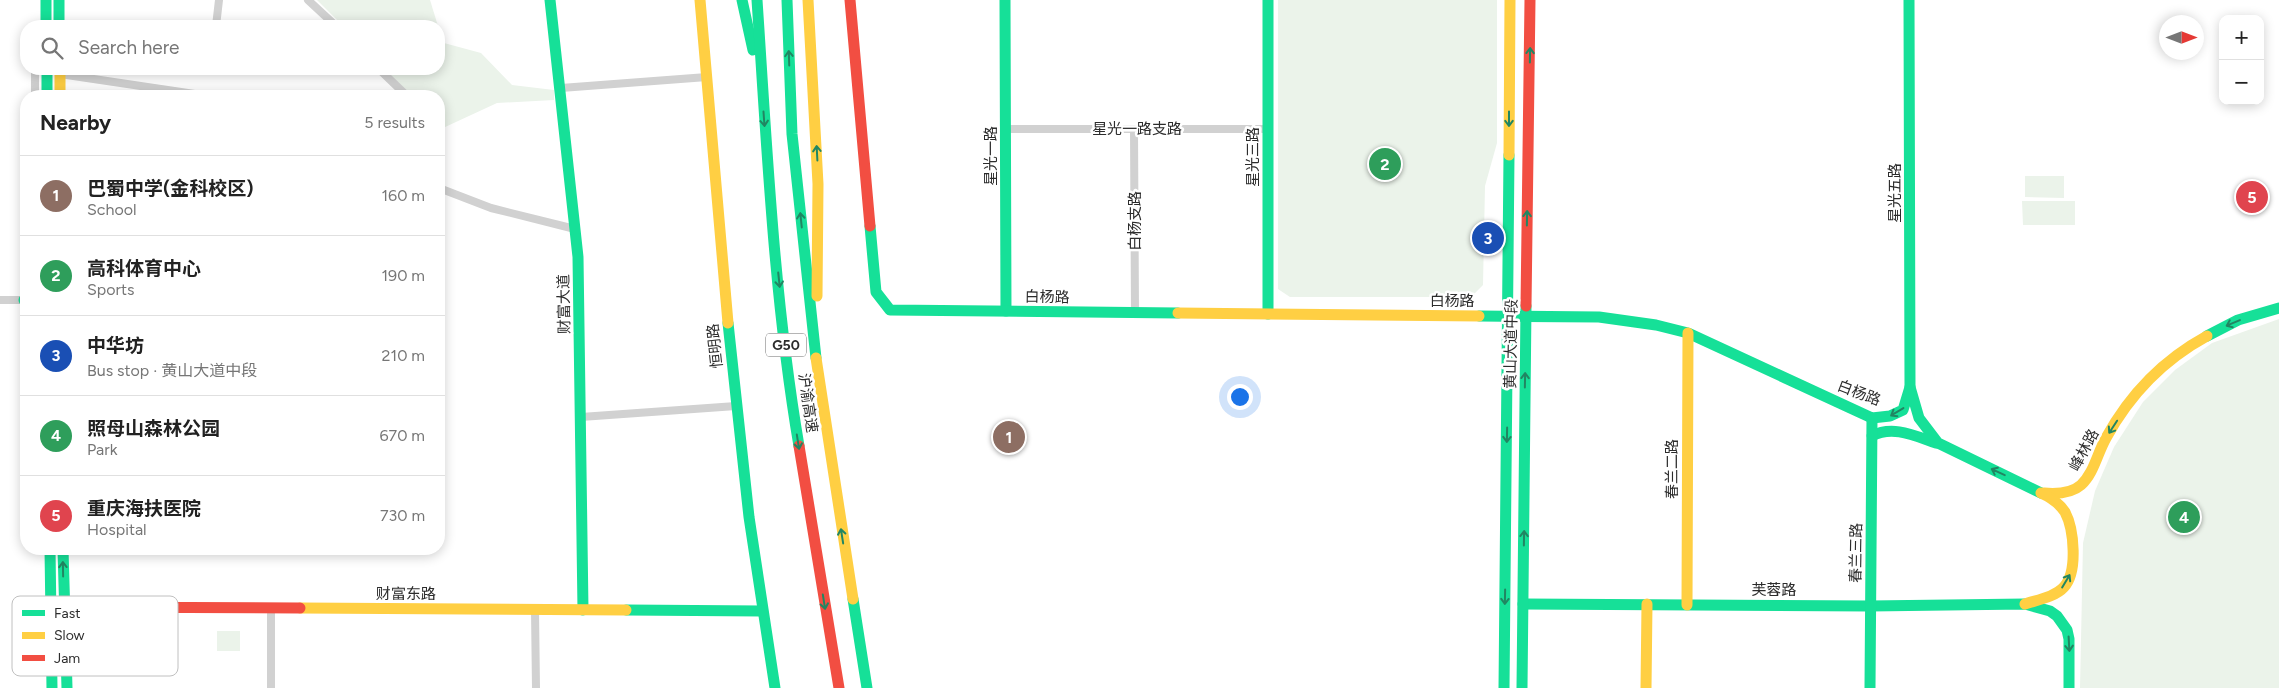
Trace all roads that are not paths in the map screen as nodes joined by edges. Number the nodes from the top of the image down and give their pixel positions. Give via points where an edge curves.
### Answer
1 (59, 0) edge
2 (218, 0) edge
3 (308, 0) edge
4 (550, 0) edge
5 (700, 0) edge
6 (742, 0) edge
7 (757, 0) edge
8 (787, 0) edge
9 (808, 0) edge
10 (850, 0) edge
11 (1005, 0) edge
12 (1268, 0) edge
13 (1510, 0) edge
14 (1530, 0) edge
15 (1909, 0) edge
16 (46, 3) edge
17 (42, 20) edge
18 (46, 20) edge
19 (59, 20) edge
20 (216, 20) edge
21 (330, 20) edge
22 (35, 75) edge
23 (47, 75) edge
24 (60, 75) edge
25 (84, 75) edge
26 (385, 75) edge
27 (706, 77) junction
28 (561, 88) junction
29 (762, 88) junction
30 (36, 90) edge
31 (47, 90) edge
32 (60, 90) edge
33 (172, 90) edge
34 (401, 90) edge
35 (1006, 130) junction
36 (1134, 130) junction
37 (1268, 130) junction
38 (445, 190) edge
39 (575, 229) junction
40 (0, 300) edge
41 (20, 300) edge
42 (2279, 308) edge
43 (1006, 311) junction
44 (1136, 313) junction
45 (1268, 314) junction
46 (1508, 316) junction
47 (1526, 316) junction
48 (1688, 334) junction
49 (816, 359) junction
50 (1910, 387) junction
51 (736, 406) junction
52 (580, 418) junction
53 (1872, 418) junction
54 (1872, 436) junction
55 (1938, 443) junction
56 (2042, 493) junction
57 (50, 555) edge
58 (63, 555) edge
59 (50, 596) edge
60 (64, 596) edge
61 (1523, 604) junction
62 (1647, 604) junction
63 (2025, 604) junction
64 (1687, 605) junction
65 (1870, 606) junction
66 (178, 608) edge
67 (271, 609) junction
68 (535, 610) junction
69 (583, 610) junction
70 (762, 611) junction
71 (270, 688) edge
72 (536, 688) edge
73 (775, 688) edge
74 (839, 688) edge
75 (867, 688) edge
76 (1504, 688) edge
77 (1522, 688) edge
78 (1646, 688) edge
79 (1870, 688) edge
80 (2069, 688) edge

1 - 19 main road
2 - 20 street
3 - 21 street
4 - 28 main road, 财富大道
5 - 27 main road, 恒明路
6 - 29 main road
7 - 29 main road, 沪渝高速 / G50
49 -> 8 main road, 沪渝高速 / G50 via 792,134
49 -> 9 main road via 818,184
10 - 43 main road, 白杨路 via 876,292 890,310
11 - 35 main road, 星光一路
12 - 37 main road, 星光三路
13 -> 46 main road, 黄山大道中段
47 -> 14 main road, 黄山大道中段
15 - 50 main road, 星光五路
16 - 17 street
16 - 18 main road
22 - 30 street
23 - 31 main road
24 - 32 main road
25 - 33 street
26 - 34 street
27 - 28 street
27 - 51 main road, 恒明路
28 - 39 main road, 财富大道
29 -> 74 main road, 沪渝高速 / G50 via 772,224 792,406
35 - 36 street, 星光一路支路
35 - 43 main road, 星光一路
36 - 37 street, 星光一路支路
36 - 44 street, 白杨支路
37 - 45 main road, 星光三路
38 - 39 street via 491,208
39 - 52 main road, 财富大道
40 - 41 street
42 -> 56 main road, 峰林路 via 2255,313 2209,333 2168,362 2134,395 2105,439 2085,481 2067,492
43 - 44 main road, 白杨路
44 - 45 main road, 白杨路
45 - 46 main road, 白杨路
46 - 47 main road, 白杨路
46 -> 76 main road, 黄山大道中段
47 - 48 main road, 白杨路 via 1622,319
61 -> 47 main road, 黄山大道中段
48 - 53 main road, 白杨路
48 - 64 main road, 春兰二路
75 -> 49 main road, 沪渝高速 / G50
50 -> 53 main road, 白杨路 via 1903,410 1890,416
50 - 55 main road, 白杨路 via 1922,426
51 - 52 street
51 - 70 main road, 恒明路
52 - 69 main road, 财富大道
53 - 54 main road, 春兰三路
54 - 55 main road, 白杨路 via 1879,431 1890,430
54 - 65 main road, 春兰三路
56 -> 55 main road, 白杨路
63 -> 56 main road via 2058,591 2071,572 2069,522 2060,507
57 - 59 main road
60 -> 58 main road
61 - 62 main road, 芙蓉路
61 - 77 main road, 黄山大道中段
62 - 64 main road, 芙蓉路
62 - 78 main road
63 - 65 main road, 芙蓉路
63 -> 80 main road via 2057,616 2067,630
64 - 65 main road, 芙蓉路
65 - 79 main road, 春兰三路
66 - 67 main road, 财富东路
67 - 68 main road, 财富东路
67 - 71 street
68 - 69 main road, 财富东路
68 - 72 street
69 - 70 main road, 财富东路
70 - 73 main road, 恒明路

